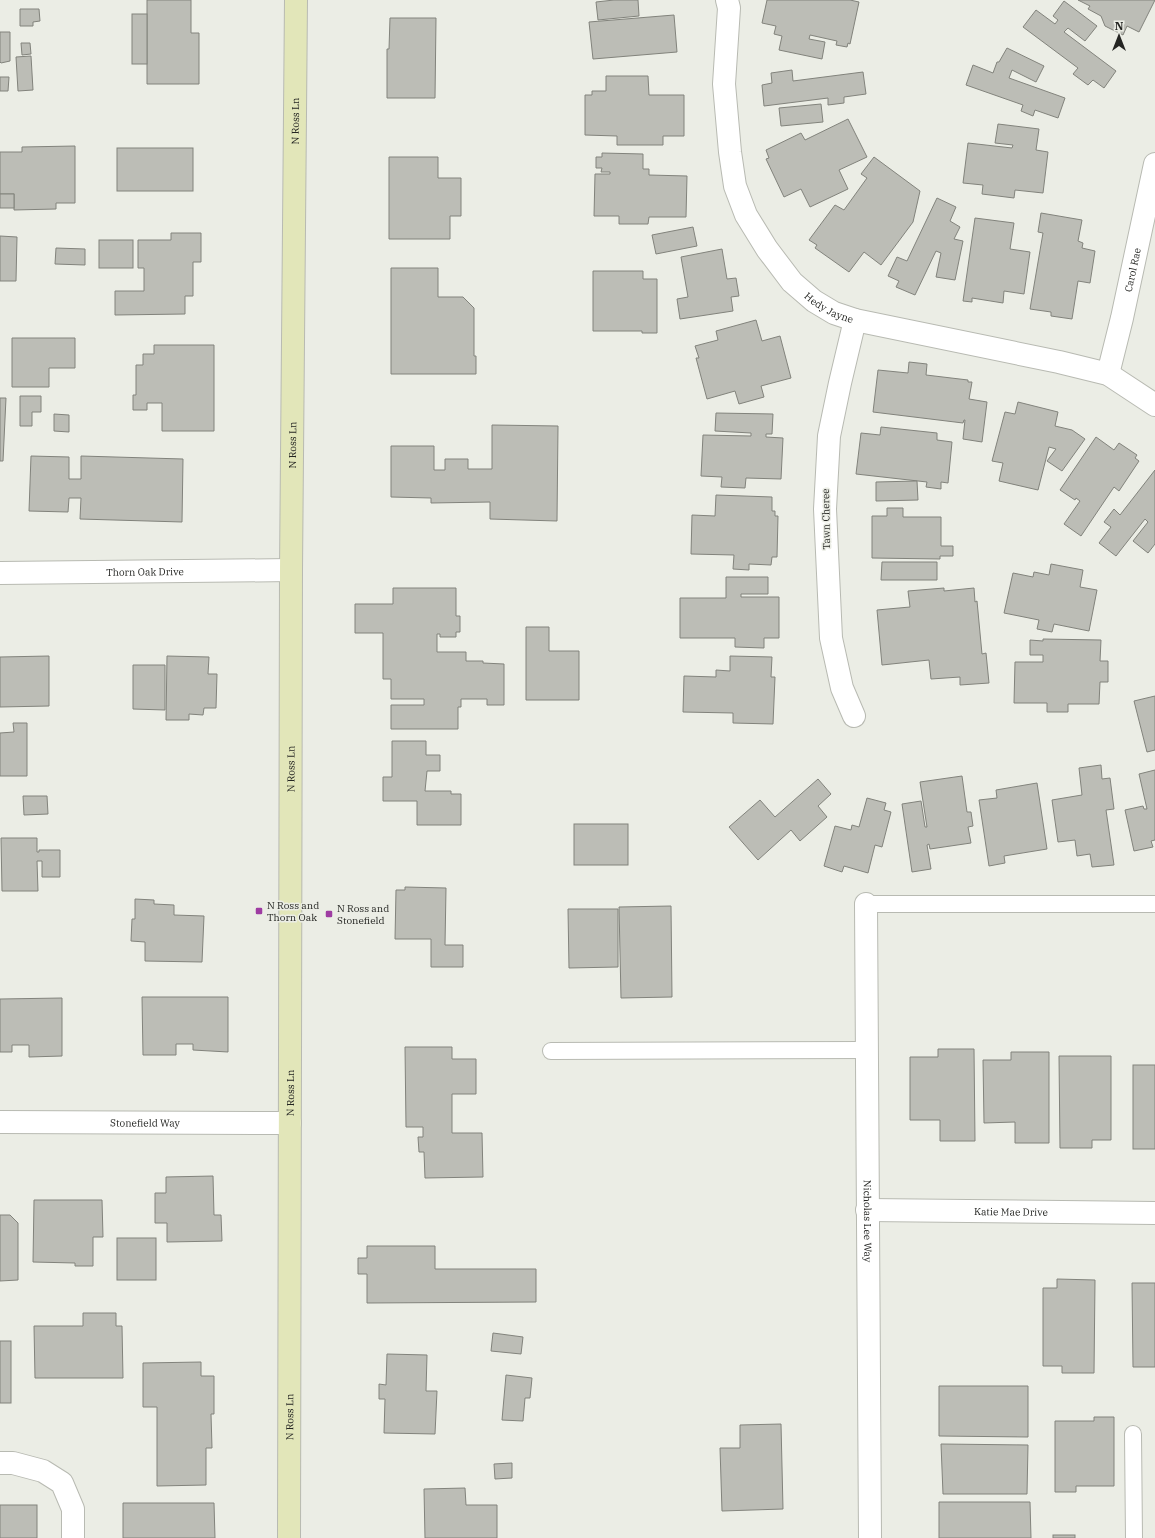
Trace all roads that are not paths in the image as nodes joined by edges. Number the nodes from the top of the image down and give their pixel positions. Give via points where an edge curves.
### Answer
1 (296, 0) edge
2 (727, 0) edge
3 (1155, 164) edge
4 (855, 320) junction
5 (1108, 374) junction
6 (1155, 405) edge
7 (291, 570) junction
8 (0, 573) edge
9 (854, 716) dead end
10 (866, 904) joint
11 (1155, 904) edge
12 (866, 1050) junction
13 (551, 1051) dead end
14 (0, 1122) edge
15 (290, 1123) junction
16 (866, 1210) junction
17 (1155, 1212) edge
18 (1133, 1434) dead end
19 (0, 1463) edge
20 (73, 1538) edge
21 (289, 1538) edge
22 (870, 1538) edge
23 (1134, 1538) edge

1 - 7 main road, N Ross Ln
2 - 4 street, Hedy Jayne via 729,8 724,84 726,107 735,186 746,215 767,250 792,282 834,314
3 - 5 street, Carol Rae
4 - 5 street, Hedy Jayne
4 - 9 street, Tawn Cheree via 829,436 824,509 831,638 842,688
5 - 6 street, Hedy Jayne
7 - 8 street, Thorn Oak Drive
7 - 15 main road, N Ross Ln
10 - 11 lane
10 - 12 street, Nicholas Lee Way
12 - 13 lane
12 - 16 street, Nicholas Lee Way
14 - 15 street, Stonefield Way
15 - 21 main road, N Ross Ln
16 - 17 street, Katie Mae Drive
16 - 22 street, Nicholas Lee Way
18 - 23 lane
19 - 20 street via 13,1463 42,1471 62,1483 73,1509

